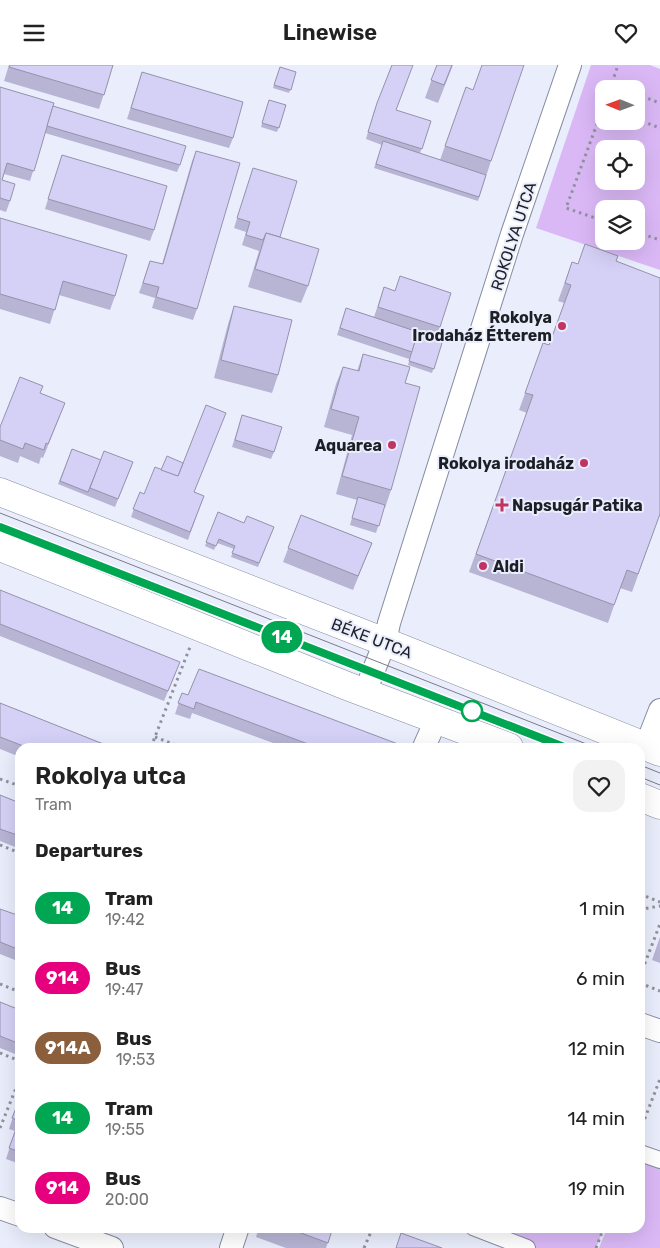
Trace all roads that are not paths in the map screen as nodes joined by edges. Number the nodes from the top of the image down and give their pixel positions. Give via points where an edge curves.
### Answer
1 (570, 65) edge
2 (0, 492) edge
3 (0, 547) edge
4 (384, 643) junction
5 (365, 692) junction
6 (660, 710) edge
7 (436, 719) junction
8 (426, 743) edge
9 (499, 743) edge
10 (638, 743) edge
11 (653, 749) edge
12 (645, 799) edge
13 (660, 805) edge
14 (645, 1026) edge
15 (660, 1031) edge
16 (645, 1155) edge
17 (660, 1160) edge
18 (0, 1208) edge
19 (15, 1213) edge
20 (71, 1233) edge
21 (236, 1233) edge
22 (488, 1233) edge
23 (112, 1248) edge
24 (231, 1248) edge
25 (527, 1248) edge

1 - 4 street, ROKOLYA UTCA via 512,234
2 - 4 main road, BÉKE UTCA
3 - 5 main road
4 - 5 street, ROKOLYA UTCA
4 - 10 main road, BÉKE UTCA
5 - 7 main road
6 - 11 street
7 - 8 street
7 - 9 main road
12 - 13 main road
14 - 15 street
16 - 17 street
18 - 19 street
20 - 23 street
21 - 24 street
22 - 25 street

